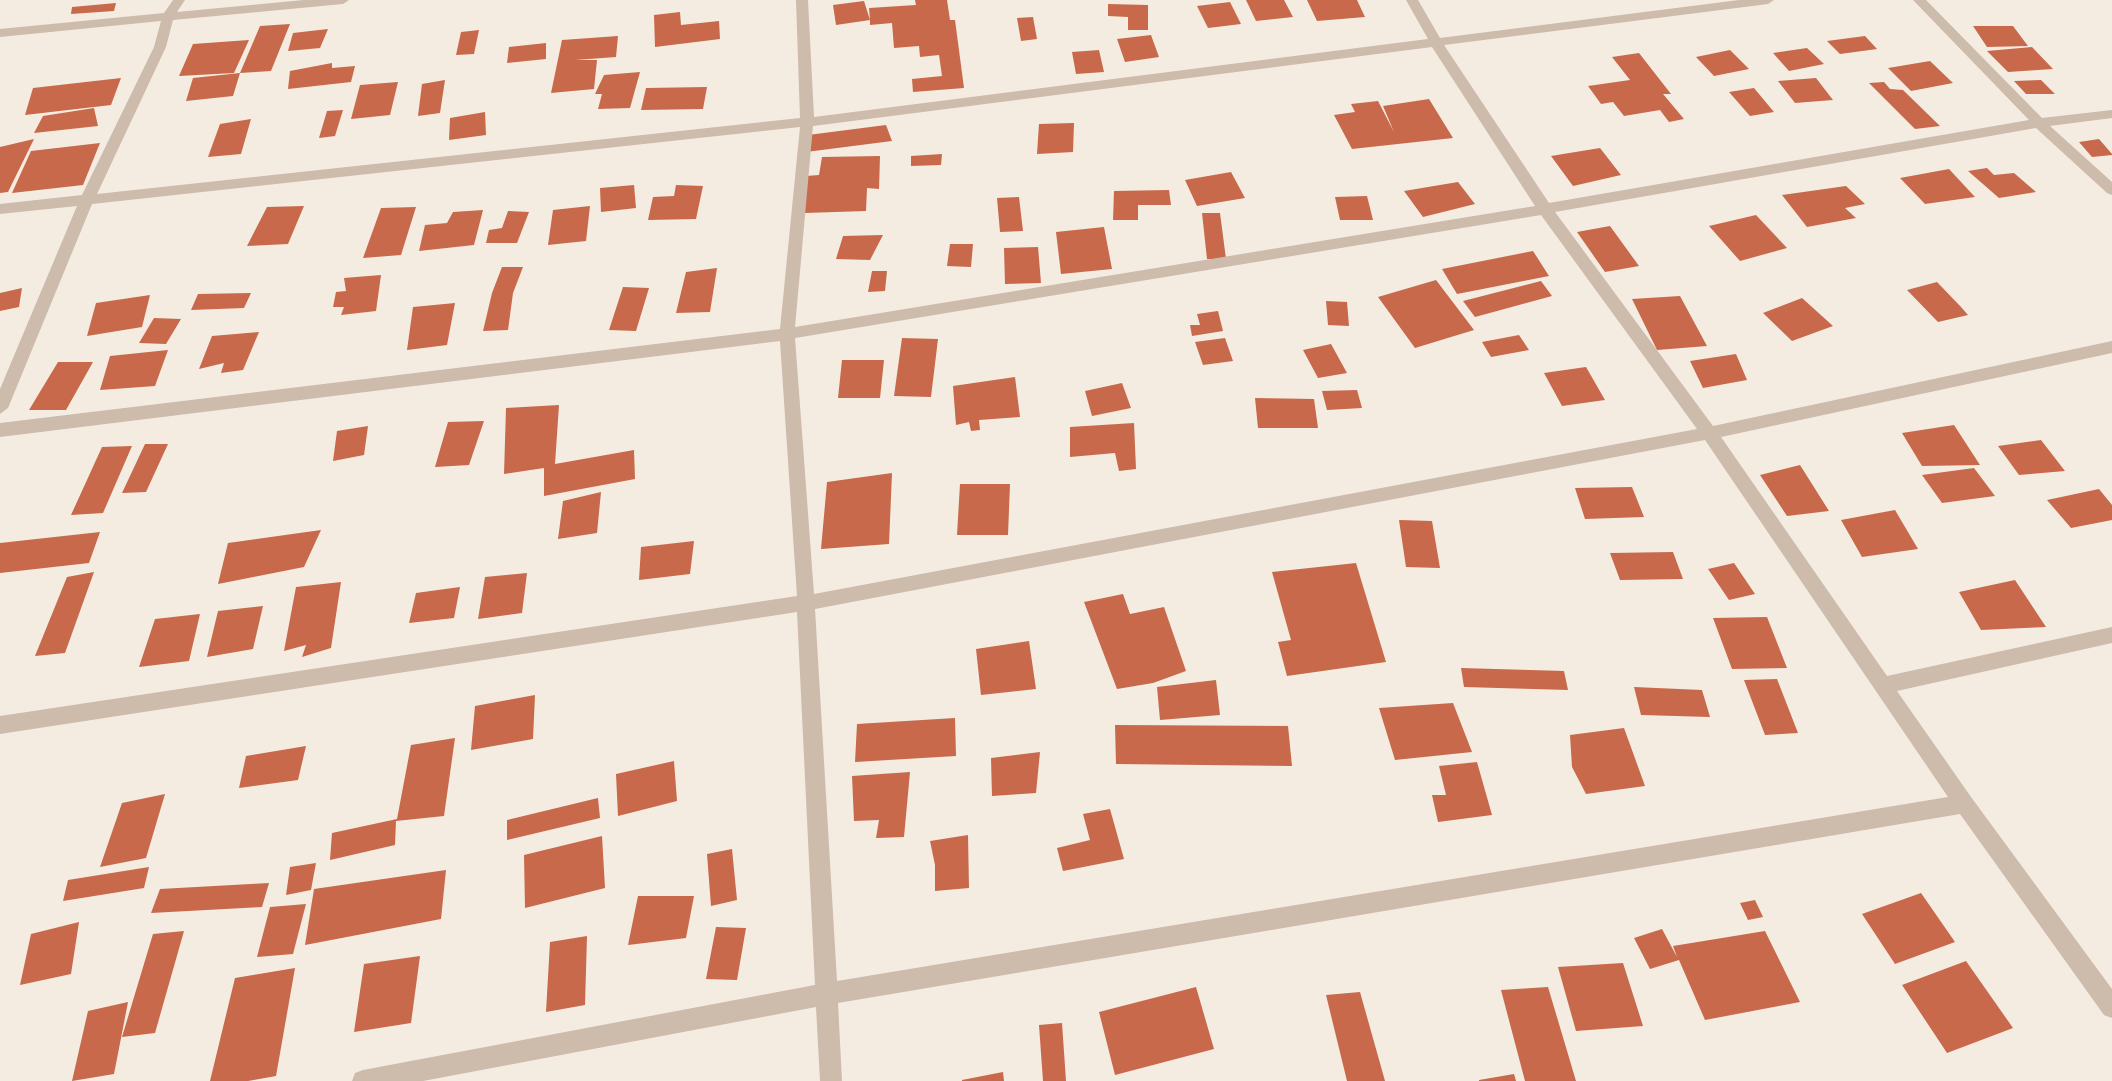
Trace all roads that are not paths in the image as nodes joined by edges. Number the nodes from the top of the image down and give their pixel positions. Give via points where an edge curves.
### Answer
1 (179, 0) edge
2 (343, 0) edge
3 (802, 0) edge
4 (1412, 0) edge
5 (1768, 0) edge
6 (1919, 0) edge
7 (168, 17) junction
8 (0, 33) edge
9 (1435, 41) junction
10 (2112, 114) edge
11 (807, 122) junction
12 (2039, 123) junction
13 (2112, 190) edge
14 (87, 199) junction
15 (0, 209) edge
16 (1545, 209) junction
17 (787, 334) junction
18 (2112, 347) edge
19 (0, 408) edge
20 (0, 430) edge
21 (1709, 433) junction
22 (806, 603) junction
23 (2112, 635) edge
24 (1883, 685) junction
25 (0, 725) edge
26 (1964, 804) junction
27 (827, 995) junction
28 (2112, 1007) edge
29 (363, 1081) edge
30 (831, 1081) edge

1 - 7 street
2 - 7 street
3 - 11 street
4 - 9 street
5 - 9 street
6 - 12 street
7 - 8 street
7 - 14 street via 160,47
9 - 11 street
9 - 16 street
10 - 12 street
11 - 14 street
11 - 17 street
12 - 13 street
12 - 16 street
14 - 15 street
14 - 19 street
16 - 17 street
16 - 21 street
17 - 20 street
17 - 22 street
18 - 21 street
21 - 22 street
21 - 24 street
22 - 25 street
22 - 27 street
23 - 24 street
24 - 26 street
26 - 27 street
26 - 28 street
27 - 29 street
27 - 30 street

